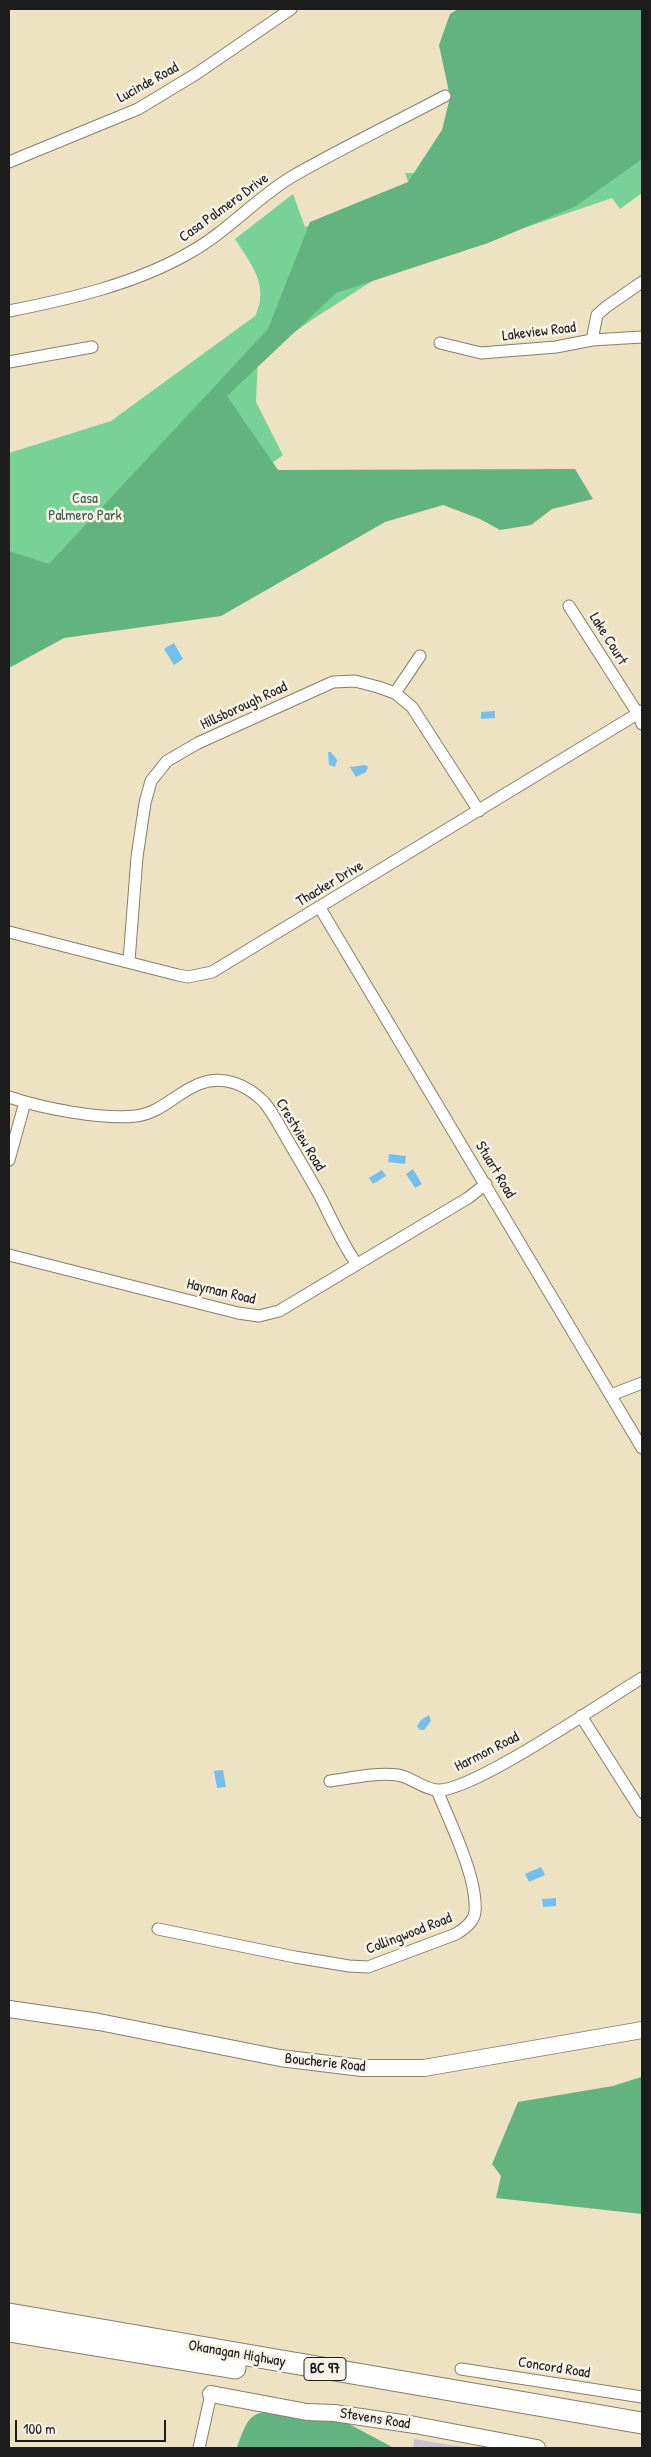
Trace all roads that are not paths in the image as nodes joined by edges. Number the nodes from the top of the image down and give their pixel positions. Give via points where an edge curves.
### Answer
1 (291, 9) edge
2 (444, 96) dead end
3 (9, 162) edge
4 (642, 282) edge
5 (9, 311) edge
6 (642, 337) edge
7 (592, 340) junction
8 (440, 343) dead end
9 (92, 347) dead end
10 (9, 362) edge
11 (569, 606) dead end
12 (420, 656) dead end
13 (395, 693) junction
14 (641, 716) edge
15 (479, 811) junction
16 (320, 908) junction
17 (9, 932) edge
18 (129, 961) junction
19 (9, 1097) edge
20 (25, 1102) junction
21 (9, 1160) edge
22 (486, 1184) junction
23 (9, 1255) edge
24 (356, 1263) junction
25 (642, 1383) edge
26 (611, 1395) junction
27 (642, 1448) edge
28 (642, 1678) edge
29 (581, 1716) junction
30 (330, 1781) dead end
31 (437, 1790) junction
32 (642, 1812) edge
33 (158, 1929) dead end
34 (9, 2009) edge
35 (642, 2030) edge
36 (9, 2314) edge
37 (9, 2330) edge
38 (461, 2369) dead end
39 (211, 2394) joint
40 (642, 2397) edge
41 (642, 2423) edge
42 (642, 2436) edge
43 (199, 2448) edge
44 (537, 2448) edge

1 - 3 street, Lucinde Road via 138,109
2 - 5 street, Casa Palmero Drive via 292,177 189,254 129,280
4 - 7 street via 597,315
6 - 7 street, Lakeview Road
7 - 8 street, Lakeview Road via 556,347 480,353
9 - 10 street
11 - 14 street, Lake Court
12 - 13 street
13 - 15 street, Hillsborough Road via 412,707
13 - 18 street, Hillsborough Road via 355,681 333,682 198,743 167,761 151,782 145,803 137,857
14 - 15 street, Thacker Drive
15 - 16 street, Thacker Drive
16 - 18 street, Thacker Drive via 212,972 188,977
16 - 22 street, Stuart Road
17 - 18 street, Thacker Drive
19 - 20 street, Crestview Road
20 - 21 street
20 - 24 street, Crestview Road via 98,1115 133,1116 158,1110 200,1084 230,1080 264,1103
22 - 24 street, Hayman Road via 468,1198
22 - 26 street, Stuart Road
23 - 24 street, Hayman Road via 258,1316 279,1311
25 - 26 street
26 - 27 street, Stuart Road
28 - 29 street, Harmon Road
29 - 31 street, Harmon Road via 488,1772
29 - 32 street
30 - 31 street via 398,1775
31 - 33 street, Collingwood Road via 472,1881 475,1913 467,1928 456,1934 368,1967 289,1956
34 - 35 main road, Boucherie Road via 100,2022 280,2058 362,2068 424,2068
36 - 41 highway, Okanagan Highway / BC 97
37 - 42 highway, Okanagan Highway / BC 97
38 - 40 street, Concord Road
39 - 43 street
39 - 44 main road, Stevens Road via 306,2412 415,2425

